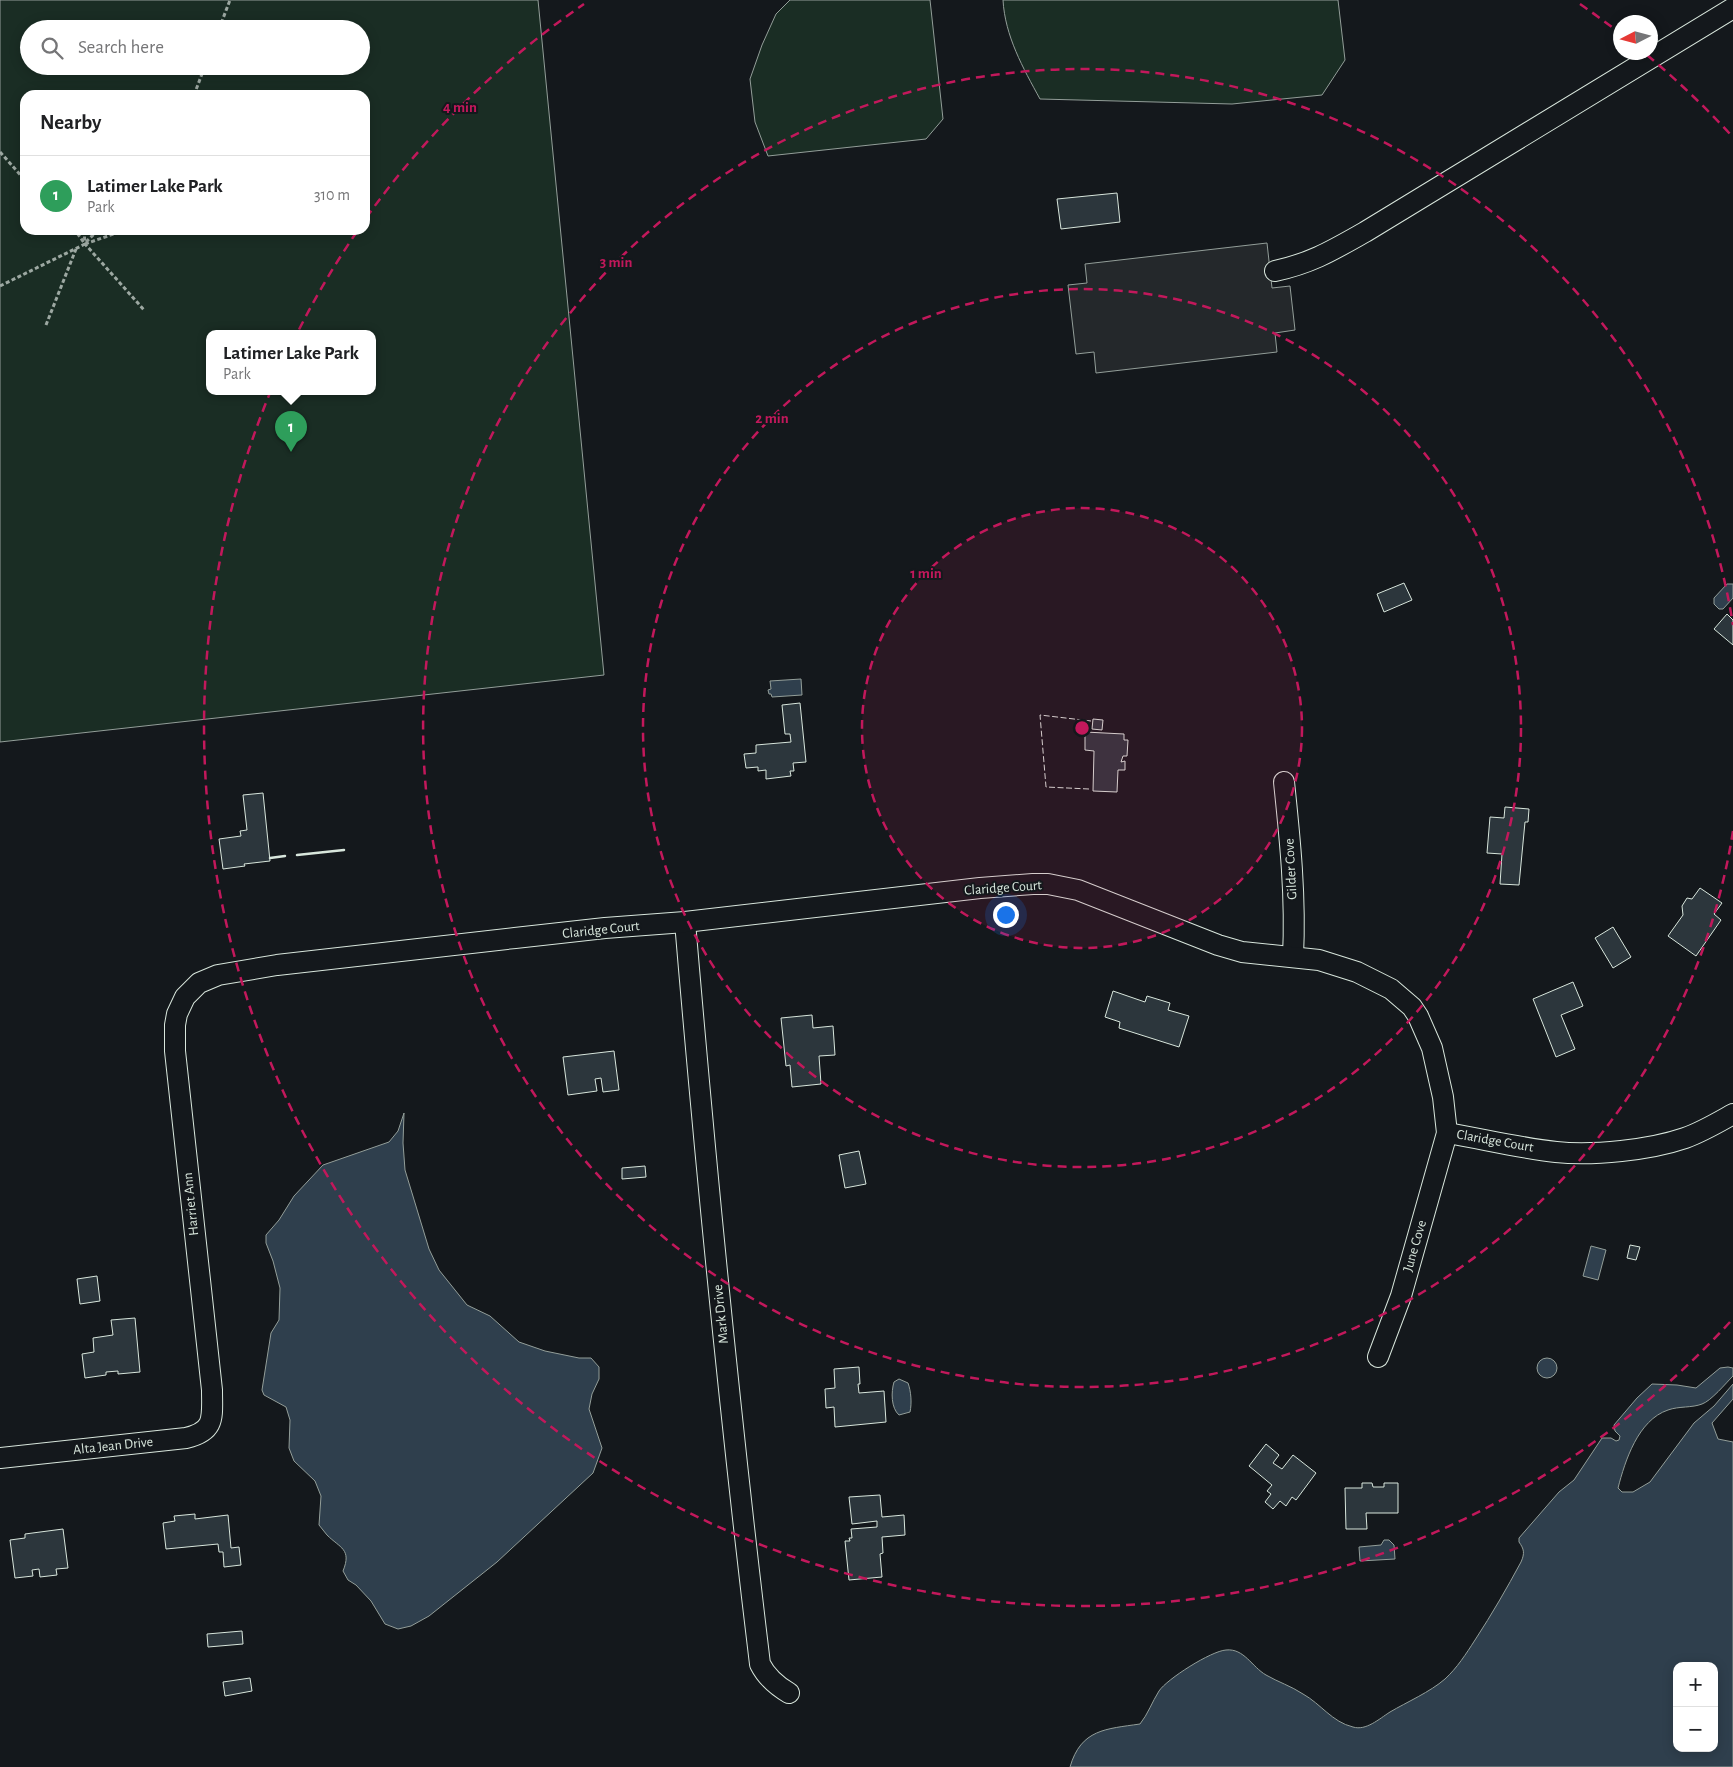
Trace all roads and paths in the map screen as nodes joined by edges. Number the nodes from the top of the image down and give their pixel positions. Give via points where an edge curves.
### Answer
1 (230, 0) edge
2 (1733, 8) edge
3 (222, 20) edge
4 (202, 75) edge
5 (196, 90) edge
6 (0, 152) edge
7 (20, 174) edge
8 (79, 235) edge
9 (84, 235) edge
10 (93, 235) edge
11 (111, 235) edge
12 (85, 244) junction
13 (76, 248) junction
14 (1275, 271) dead end
15 (0, 286) edge
16 (145, 312) dead end
17 (46, 325) dead end
18 (1284, 782) dead end
19 (685, 922) junction
20 (1293, 956) junction
21 (185, 997) joint
22 (1733, 1114) edge
23 (1447, 1133) junction
24 (1378, 1357) dead end
25 (212, 1412) joint
26 (0, 1458) edge
27 (789, 1693) dead end

1 - 3 path
2 - 14 street via 1320,258
4 - 5 path
6 - 7 path
8 - 12 path
9 - 12 path
10 - 12 path
11 - 12 path
12 - 13 path
12 - 16 path
13 - 15 path
13 - 17 path
18 - 20 street, Gilder Cove
19 - 20 street, Claridge Court via 980,888 1048,884 1078,890 1218,945 1242,952
19 - 21 street, Claridge Court via 605,928 277,966 218,975 199,983
19 - 27 street, Mark Drive via 728,1383 760,1664 764,1672
20 - 23 street, Claridge Court via 1357,972 1391,989 1412,1007 1432,1048
21 - 25 street, Harriet Ann via 177,1014 175,1051
22 - 23 street, Claridge Court via 1709,1128 1665,1144 1587,1153 1557,1152
23 - 24 street, June Cove via 1401,1296
25 - 26 street, Alta Jean Drive via 207,1428 199,1435 186,1438

